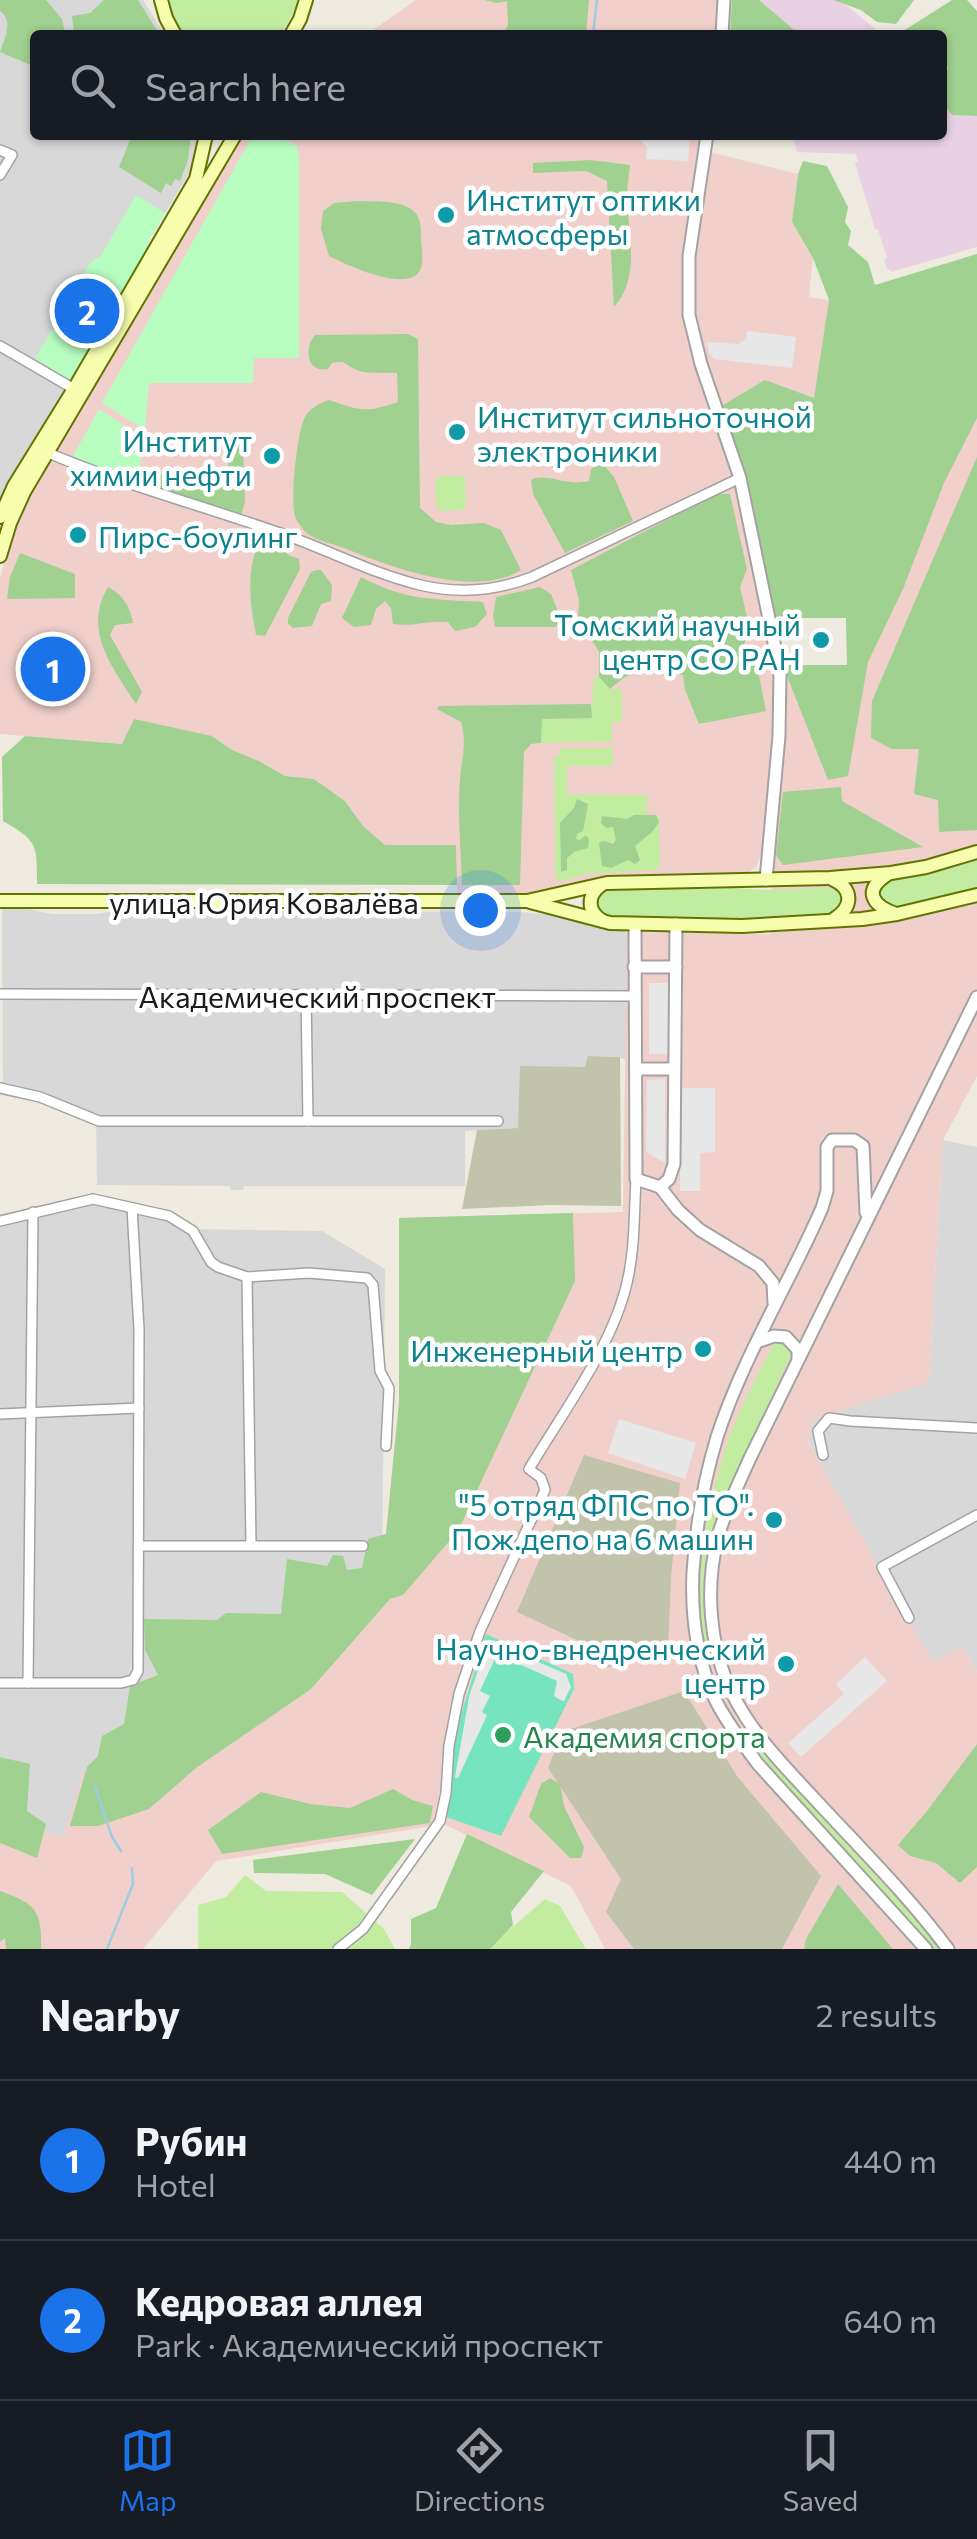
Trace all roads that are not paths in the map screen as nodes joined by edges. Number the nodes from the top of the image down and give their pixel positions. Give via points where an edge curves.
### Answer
1 (151, 0) edge
2 (161, 0) edge
3 (306, 0) edge
4 (315, 0) edge
5 (724, 0) edge
6 (166, 18) junction
7 (300, 19) junction
8 (172, 30) edge
9 (294, 30) edge
10 (722, 30) edge
11 (205, 140) edge
12 (232, 140) edge
13 (706, 140) edge
14 (0, 150) edge
15 (0, 176) edge
16 (0, 346) edge
17 (78, 392) junction
18 (46, 452) junction
19 (740, 478) junction
20 (0, 517) edge
21 (0, 556) edge
22 (977, 852) edge
23 (891, 873) junction
24 (830, 878) junction
25 (766, 880) junction
26 (608, 883) junction
27 (977, 895) edge
28 (0, 901) edge
29 (527, 902) junction
30 (896, 914) junction
31 (831, 920) junction
32 (602, 922) junction
33 (635, 924) junction
34 (676, 924) junction
35 (634, 966) junction
36 (676, 967) junction
37 (0, 994) edge
38 (306, 995) junction
39 (635, 996) junction
40 (977, 997) edge
41 (674, 1069) junction
42 (636, 1070) junction
43 (0, 1088) edge
44 (308, 1121) junction
45 (498, 1121) dead end
46 (636, 1178) junction
47 (660, 1187) junction
48 (132, 1208) junction
49 (33, 1212) junction
50 (866, 1217) junction
51 (0, 1221) edge
52 (248, 1277) junction
53 (772, 1314) junction
54 (757, 1342) junction
55 (798, 1360) junction
56 (139, 1408) junction
57 (30, 1411) junction
58 (0, 1414) edge
59 (977, 1428) edge
60 (386, 1446) dead end
61 (823, 1456) dead end
62 (977, 1514) edge
63 (251, 1545) junction
64 (139, 1546) junction
65 (363, 1546) dead end
66 (910, 1618) dead end
67 (717, 1648) junction
68 (700, 1653) junction
69 (0, 1683) edge
70 (28, 1683) junction
71 (732, 1692) junction
72 (716, 1700) junction
73 (338, 1949) edge
74 (926, 1949) edge
75 (948, 1949) edge

1 - 6 street
2 - 6 main road
3 - 7 main road
4 - 7 main road
5 - 10 street
6 - 8 main road
7 - 9 main road
11 - 17 main road via 196,179
12 - 17 main road
13 - 19 street via 689,256 689,316
14 - 15 street via 12,154
16 - 17 street
17 - 18 main road
17 - 20 main road
18 - 19 street via 420,585 455,590 482,591 532,578
18 - 21 main road
19 - 25 street via 780,672
22 - 23 main road, улица Юрия Ковалёва
23 - 24 main road, улица Юрия Ковалёва
23 - 30 main road via 873,895 879,907
24 - 25 main road, улица Юрия Ковалёва
24 - 31 main road via 849,899
25 - 26 main road, улица Юрия Ковалёва
26 - 29 main road, улица Юрия Ковалёва
26 - 32 main road via 591,898
27 - 30 main road, улица Юрия Ковалёва
28 - 29 main road, улица Юрия Ковалёва
29 - 32 main road, улица Юрия Ковалёва
30 - 31 main road, улица Юрия Ковалёва
31 - 34 main road, улица Юрия Ковалёва
32 - 33 main road, улица Юрия Ковалёва
33 - 34 main road, улица Юрия Ковалёва
33 - 35 street
34 - 36 street
35 - 36 street
35 - 39 street
36 - 41 street
37 - 38 street, Академический проспект
38 - 39 street, Академический проспект
38 - 44 street
39 - 42 street
40 - 50 street
41 - 42 street
41 - 47 street via 674,1164
42 - 46 street
43 - 44 street via 99,1120
44 - 45 street
46 - 47 street
46 - 73 street via 624,1296 600,1351 529,1469 545,1490 480,1631 459,1694 440,1820 363,1928
47 - 53 street via 700,1230 767,1273 775,1291
48 - 49 street via 93,1199
48 - 52 street via 187,1226 211,1262
48 - 56 street
49 - 51 street
49 - 57 street
50 - 53 street via 863,1146 832,1140 822,1208
50 - 55 street
52 - 60 street via 357,1276 373,1285 380,1371 389,1388
52 - 63 street
53 - 54 street
54 - 55 street via 786,1337
54 - 68 street via 717,1438 702,1497 692,1593
55 - 67 street via 718,1536 711,1600
56 - 57 street
56 - 64 street
57 - 58 street
57 - 70 street
59 - 61 street via 829,1418 818,1431
62 - 66 street via 882,1567
63 - 64 street
63 - 65 street
64 - 70 street via 133,1680
67 - 68 street
67 - 71 street
68 - 72 street
69 - 70 street
71 - 72 street
71 - 75 street via 772,1753
72 - 74 street via 757,1762

